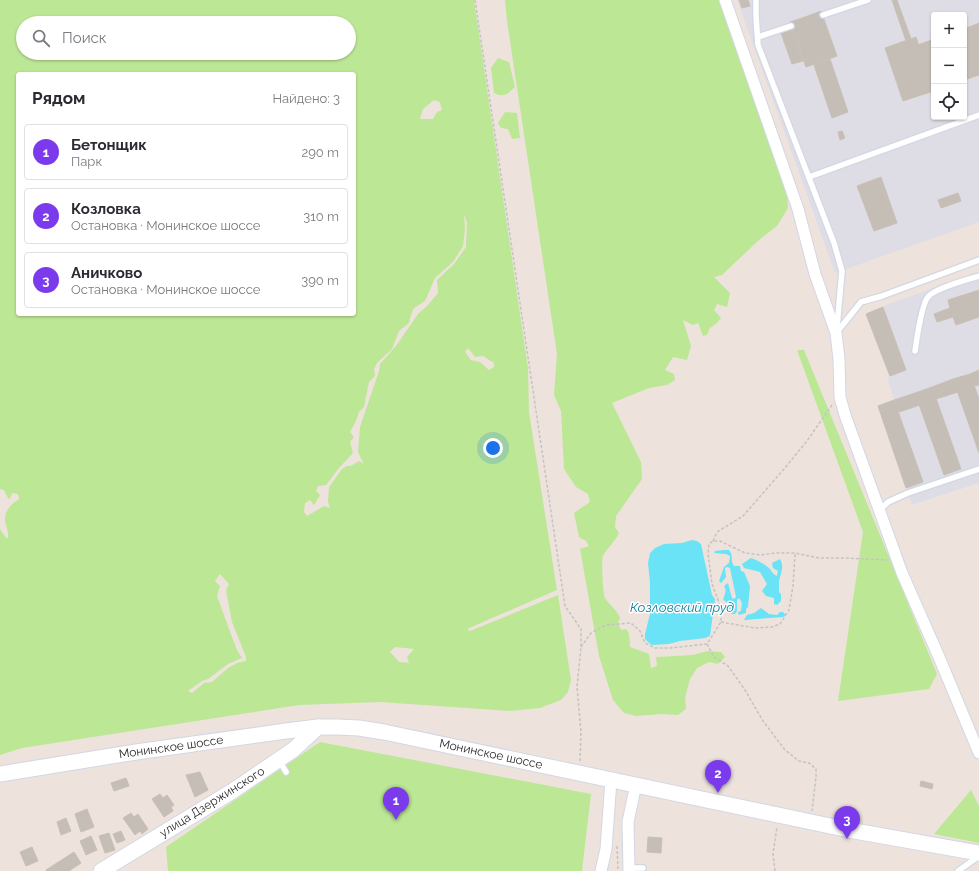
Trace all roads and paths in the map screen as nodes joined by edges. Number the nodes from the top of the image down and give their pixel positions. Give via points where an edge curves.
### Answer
1 (475, 0) edge
2 (726, 0) edge
3 (756, 0) edge
4 (868, 0) edge
5 (823, 15) dead end
6 (791, 26) dead end
7 (758, 37) junction
8 (979, 116) edge
9 (809, 177) junction
10 (979, 260) edge
11 (979, 276) edge
12 (836, 333) junction
13 (915, 351) dead end
14 (840, 397) junction
15 (979, 469) edge
16 (879, 511) junction
17 (713, 541) junction
18 (795, 553) junction
19 (898, 561) junction
20 (720, 622) junction
21 (707, 644) junction
22 (581, 647) junction
23 (318, 727) junction
24 (286, 731) junction
25 (979, 753) edge
26 (282, 763) junction
27 (579, 773) junction
28 (0, 774) edge
29 (611, 780) junction
30 (636, 784) junction
31 (811, 821) junction
32 (777, 826) dead end
33 (979, 854) edge
34 (643, 868) dead end
35 (628, 869) edge
36 (101, 871) edge
37 (601, 871) edge
38 (775, 871) edge
39 (958, 871) edge

1 - 22 path via 564,606 581,629
2 - 12 street via 798,209 815,274
3 - 7 lane
4 - 5 lane
6 - 7 lane
7 - 9 lane via 758,45
8 - 9 lane
9 - 12 lane via 842,271
10 - 12 lane via 861,302
11 - 13 lane via 936,291 928,297 923,305
12 - 14 street
14 - 16 street
14 - 17 path via 807,442 743,516 717,532
15 - 16 lane via 888,502
16 - 19 street
17 - 18 path via 720,541 746,553
17 - 20 path via 709,544 708,554 712,584 720,605
18 - 19 path via 819,558
18 - 20 path via 789,610 780,624 755,628
19 - 25 street
20 - 21 path
21 - 22 path via 655,648 645,643 640,631 631,624 606,626 591,633
21 - 31 path via 714,657 728,666 784,750 816,769
22 - 27 path via 577,687 581,732
23 - 24 main road, Монинское шоссе
23 - 26 main road, улица Дзержинского
23 - 27 main road, Монинское шоссе via 359,728 384,732
24 - 26 main road via 292,738 292,744
24 - 28 main road, Монинское шоссе
26 - 36 main road, улица Дзержинского
27 - 29 main road, Монинское шоссе
29 - 30 main road, Монинское шоссе
29 - 37 street via 606,849
30 - 31 main road, Монинское шоссе
30 - 35 street via 628,822
31 - 33 main road, Монинское шоссе
32 - 38 path via 773,854
33 - 39 lane
34 - 35 lane

